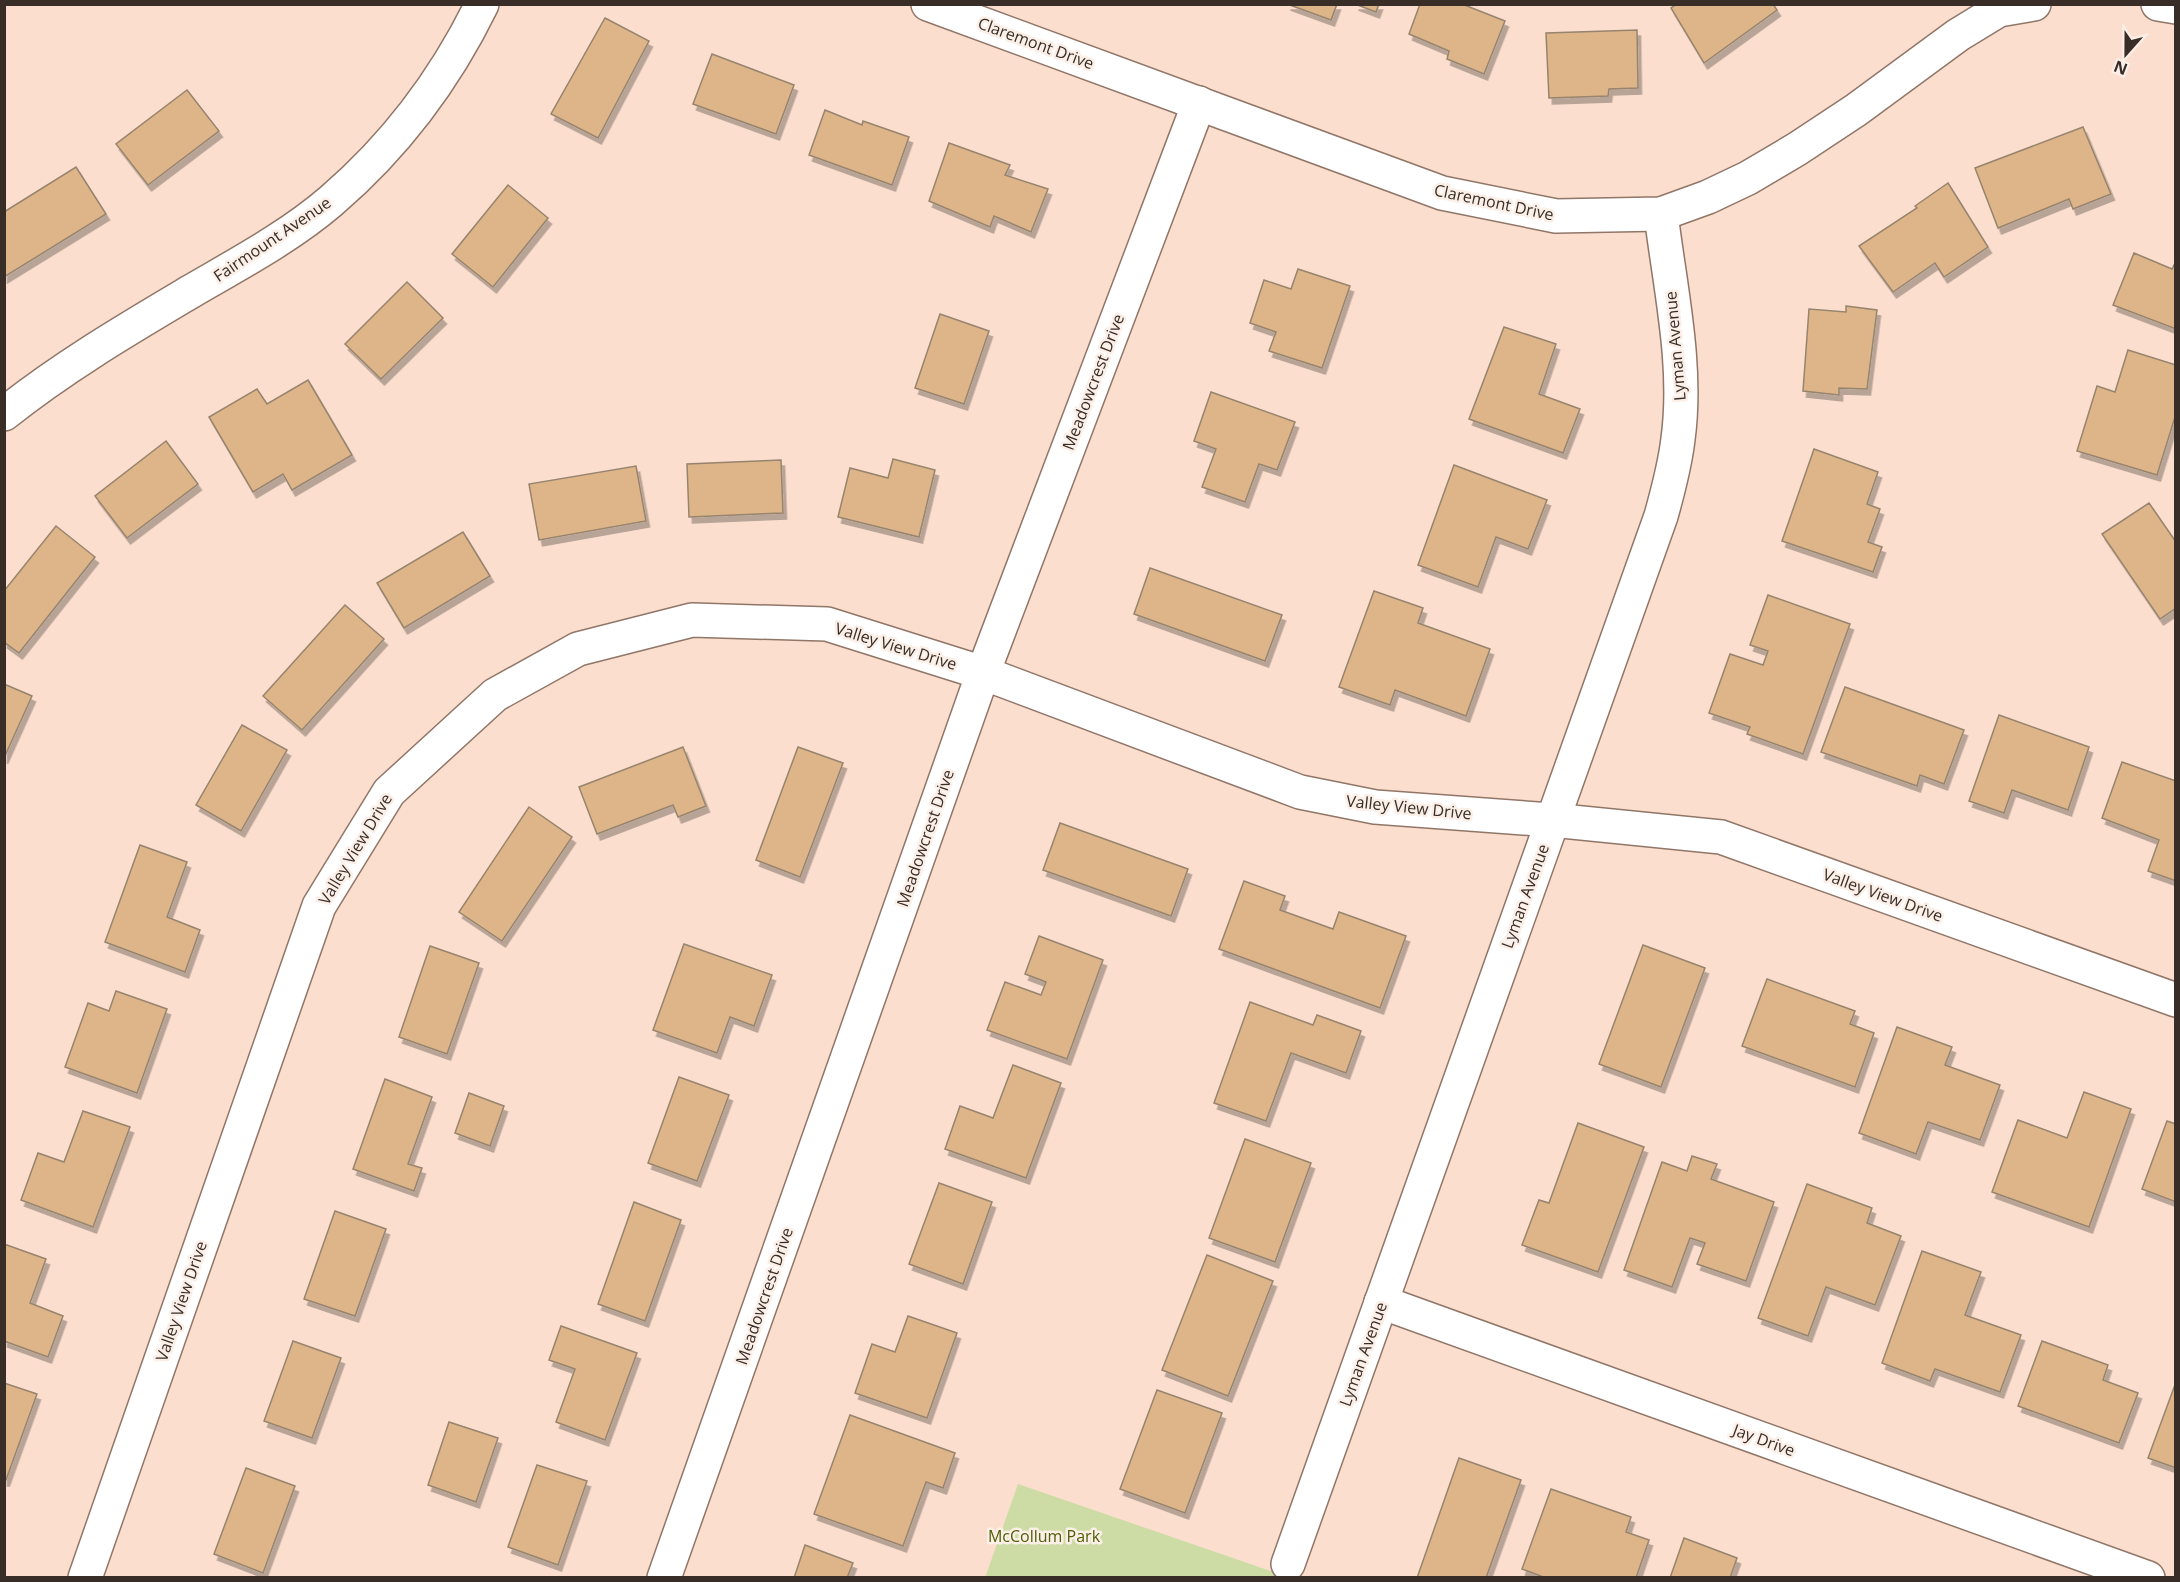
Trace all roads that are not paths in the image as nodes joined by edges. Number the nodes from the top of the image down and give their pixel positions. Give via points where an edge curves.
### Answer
1 (482, 4) edge
2 (928, 4) edge
3 (2034, 4) edge
4 (2158, 4) edge
5 (2175, 7) edge
6 (1997, 8) edge
7 (1199, 103) junction
8 (1661, 214) junction
9 (4, 414) edge
10 (983, 673) junction
11 (1552, 820) junction
12 (2175, 1000) edge
13 (1381, 1302) junction
14 (1288, 1563) dead end
15 (85, 1578) edge
16 (664, 1578) edge
17 (2148, 1578) edge

1 - 9 street, Fairmount Avenue via 431,93 379,156 329,202 232,268 106,341
2 - 7 street, Claremont Drive
3 - 6 street, Claremont Drive
4 - 5 street
6 - 8 street, Claremont Drive via 1797,149 1748,178
7 - 8 street, Claremont Drive via 1442,193 1556,216
7 - 10 street, Meadowcrest Drive
8 - 11 street, Lyman Avenue via 1680,359 1679,439 1661,516
10 - 11 street, Valley View Drive via 1300,792 1375,807
10 - 15 street, Valley View Drive via 827,624 692,620 578,649 495,695 388,792 319,906
10 - 16 street, Meadowcrest Drive
11 - 12 street, Valley View Drive via 1720,837
11 - 13 street, Lyman Avenue
13 - 14 street, Lyman Avenue
13 - 17 street, Jay Drive

